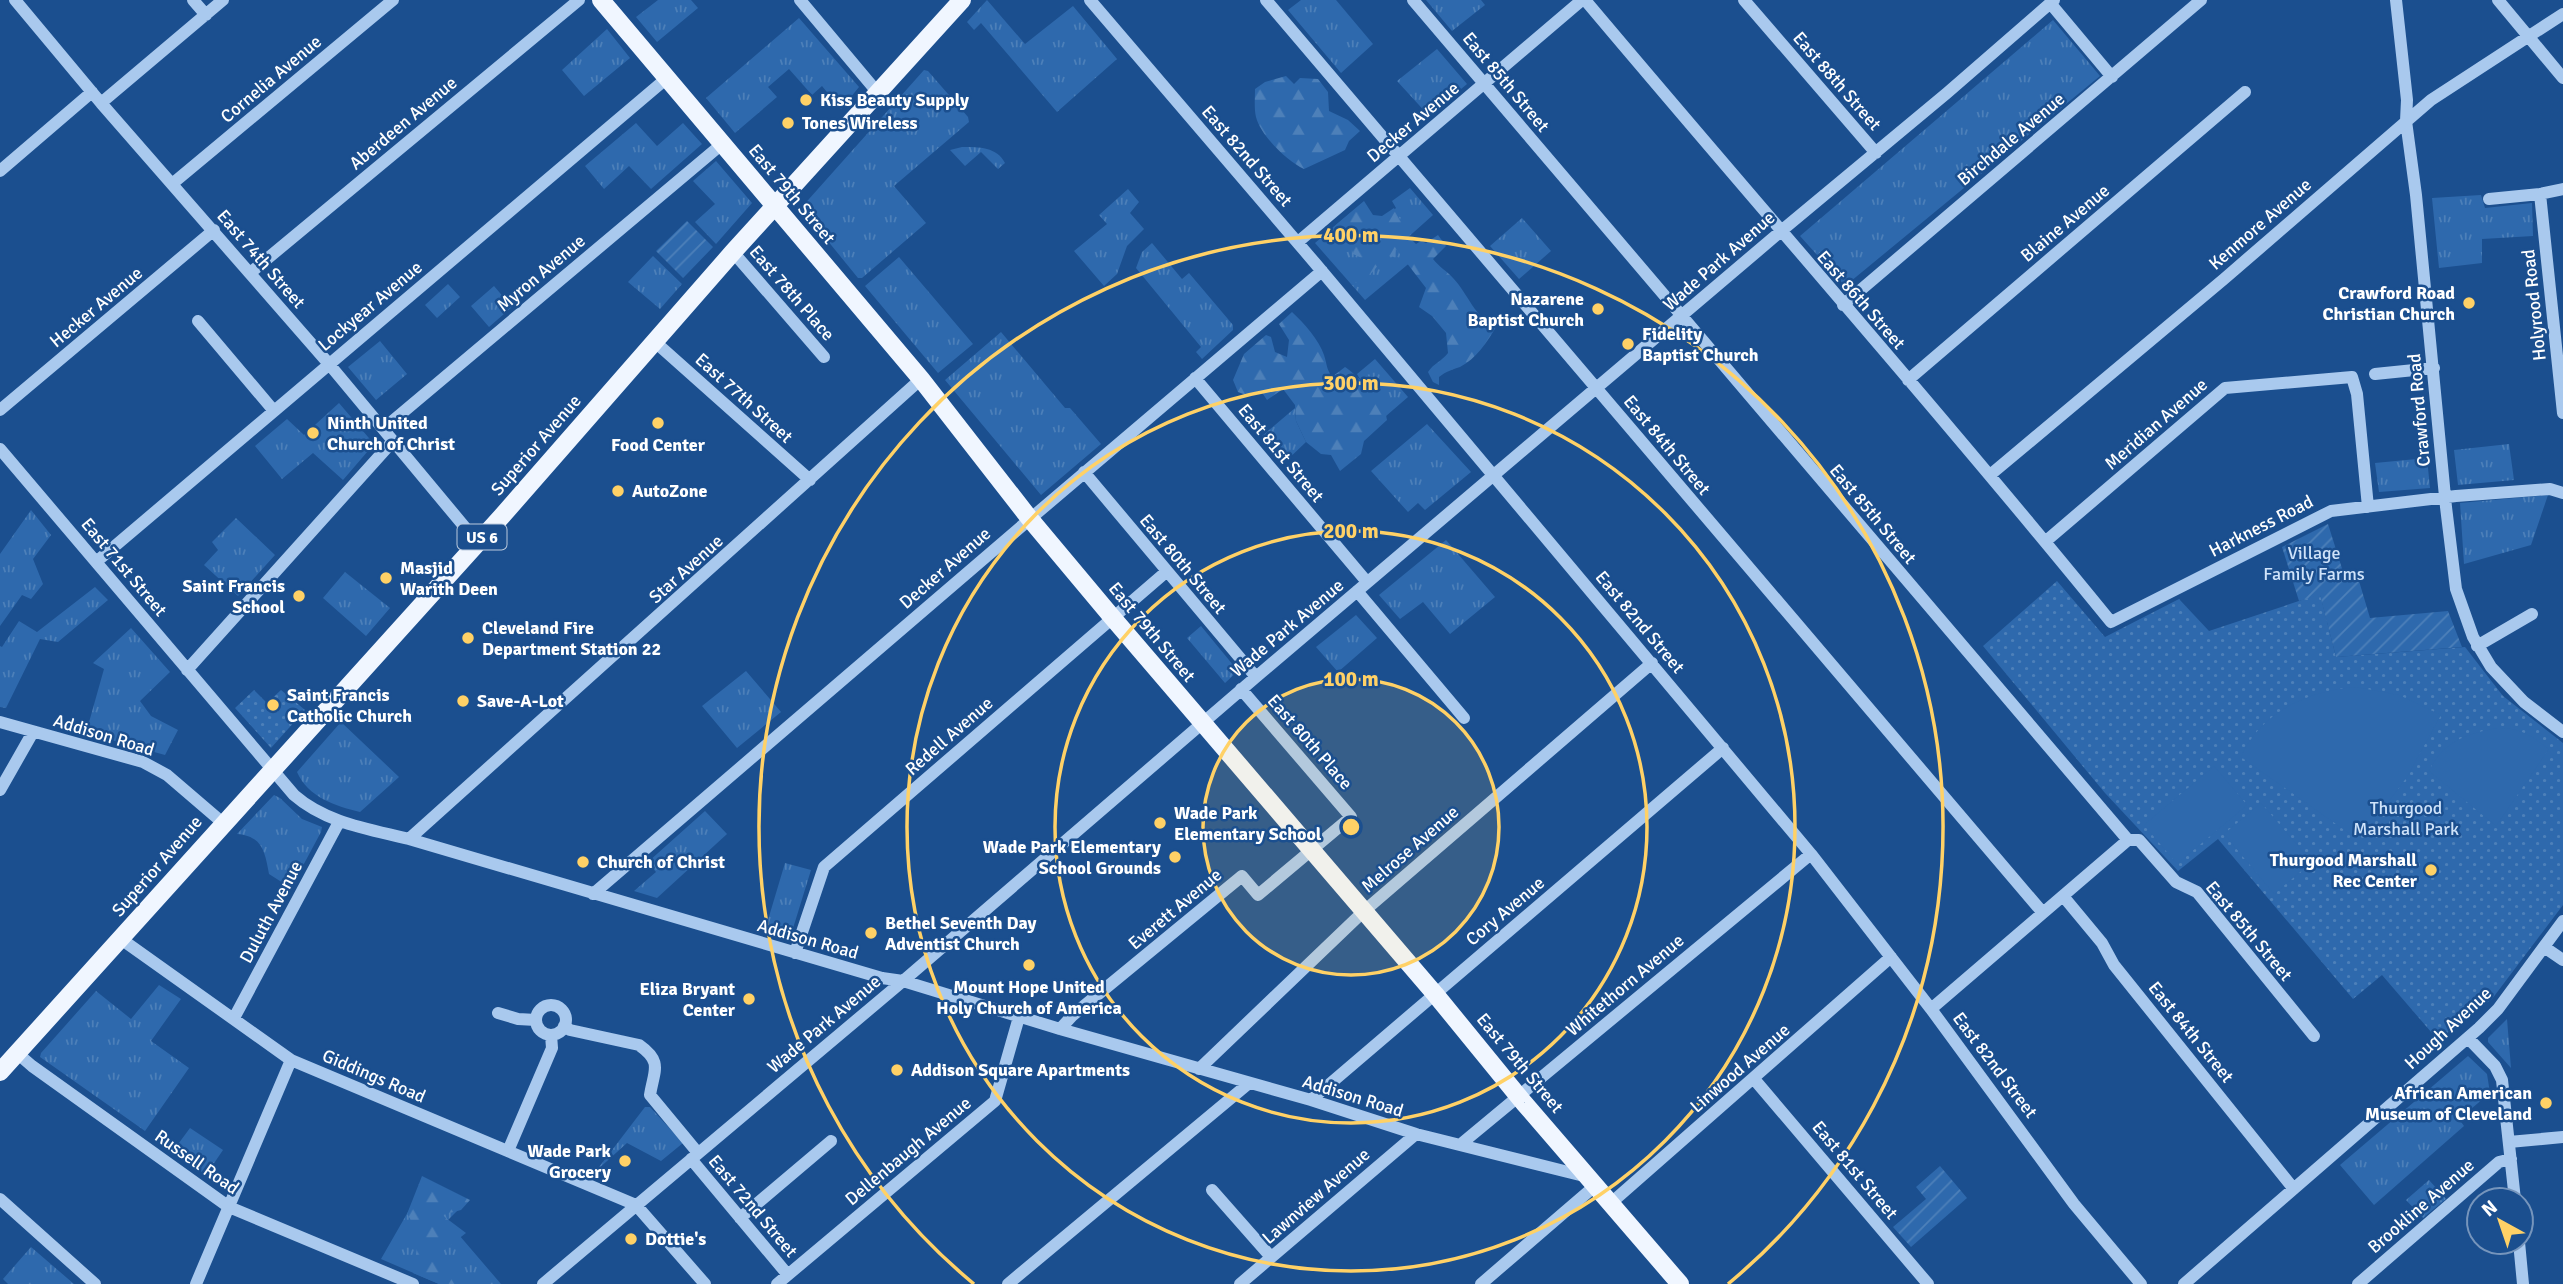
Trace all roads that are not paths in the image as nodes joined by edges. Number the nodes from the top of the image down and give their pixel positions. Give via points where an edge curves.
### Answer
1 (15, 0) edge
2 (193, 0) edge
3 (223, 0) edge
4 (393, 0) edge
5 (579, 0) edge
6 (601, 0) edge
7 (800, 0) edge
8 (962, 0) edge
9 (1090, 0) edge
10 (1266, 0) edge
11 (1413, 0) edge
12 (1584, 0) edge
13 (1744, 0) edge
14 (2202, 0) edge
15 (2396, 0) edge
16 (2498, 0) edge
17 (2052, 2) edge
18 (206, 15) junction
19 (2563, 15) edge
20 (2529, 37) junction
21 (2112, 77) junction
22 (667, 78) junction
23 (2563, 78) edge
24 (1484, 84) junction
25 (2245, 92) dead end
26 (878, 93) junction
27 (97, 97) junction
28 (2406, 121) junction
29 (722, 144) junction
30 (1876, 153) junction
31 (1399, 156) junction
32 (0, 171) edge
33 (172, 184) junction
34 (2563, 189) edge
35 (2540, 194) junction
36 (2489, 199) dead end
37 (775, 207) junction
38 (214, 230) junction
39 (1780, 232) junction
40 (1298, 242) junction
41 (733, 252) junction
42 (1322, 271) junction
43 (250, 273) junction
44 (1843, 305) junction
45 (1682, 316) junction
46 (198, 321) dead end
47 (654, 341) junction
48 (824, 357) dead end
49 (329, 364) junction
50 (2434, 368) junction
51 (2375, 374) dead end
52 (1195, 378) junction
53 (921, 379) junction
54 (1908, 380) junction
55 (1596, 388) junction
56 (0, 410) edge
57 (274, 411) junction
58 (2563, 413) edge
59 (383, 429) junction
60 (393, 442) junction
61 (0, 449) edge
62 (1084, 472) junction
63 (1494, 475) junction
64 (1990, 475) junction
65 (810, 480) junction
66 (2563, 493) edge
67 (2445, 498) junction
68 (2368, 507) junction
69 (1030, 519) junction
70 (2046, 541) junction
71 (478, 543) junction
72 (96, 562) junction
73 (1166, 572) junction
74 (1362, 587) junction
75 (2532, 614) dead end
76 (1112, 617) junction
77 (2111, 622) joint
78 (2477, 646) junction
79 (1652, 663) junction
80 (187, 670) junction
81 (1256, 677) junction
82 (1241, 689) junction
83 (1464, 718) dead end
84 (0, 722) edge
85 (1203, 723) junction
86 (33, 732) junction
87 (2563, 732) edge
88 (1723, 748) junction
89 (274, 769) junction
90 (0, 790) edge
91 (303, 803) joint
92 (223, 822) junction
93 (339, 822) junction
94 (409, 839) junction
95 (2128, 840) junction
96 (1311, 851) junction
97 (1811, 854) junction
98 (593, 894) junction
99 (2063, 896) junction
100 (1363, 912) junction
101 (2043, 913) junction
102 (2563, 921) edge
103 (121, 939) junction
104 (2544, 947) junction
105 (795, 953) junction
106 (1891, 957) junction
107 (2563, 960) edge
108 (904, 981) junction
109 (1435, 994) junction
110 (1931, 1009) junction
111 (498, 1013) dead end
112 (1019, 1017) junction
113 (234, 1018) junction
114 (536, 1020) junction
115 (564, 1026) junction
116 (1060, 1029) junction
117 (551, 1035) junction
118 (2314, 1036) dead end
119 (2468, 1038) junction
120 (17, 1053) junction
121 (291, 1060) junction
122 (1199, 1069) junction
123 (0, 1072) edge
124 (1754, 1080) junction
125 (1248, 1084) junction
126 (1519, 1096) junction
127 (1311, 1100) junction
128 (1416, 1134) junction
129 (2563, 1137) edge
130 (831, 1141) dead end
131 (2509, 1142) junction
132 (1461, 1144) junction
133 (508, 1151) junction
134 (695, 1156) junction
135 (2511, 1159) junction
136 (1593, 1181) junction
137 (2514, 1186) edge
138 (2293, 1188) junction
139 (1212, 1190) dead end
140 (0, 1199) edge
141 (1611, 1203) junction
142 (636, 1205) junction
143 (229, 1207) junction
144 (740, 1218) junction
145 (2520, 1256) edge
146 (1271, 1257) junction
147 (788, 1275) junction
148 (95, 1284) edge
149 (196, 1284) edge
150 (413, 1284) edge
151 (543, 1284) edge
152 (705, 1284) edge
153 (777, 1284) edge
154 (1008, 1284) edge
155 (1240, 1284) edge
156 (1481, 1284) edge
157 (1680, 1284) edge
158 (1928, 1284) edge
159 (2141, 1284) edge
160 (2184, 1284) edge
161 (2358, 1284) edge
162 (2523, 1284) edge

1 - 27 street, East 74th Street
2 - 18 street
3 - 18 street
4 - 33 street, Cornelia Avenue
5 - 43 street, Aberdeen Avenue
6 - 22 main road, East 79th Street
7 - 26 street
8 - 26 main road, Superior Avenue / US 6
9 - 40 street, East 82nd Street
10 - 31 street, East 84th Street
11 - 24 street, East 85th Street
12 - 24 street, Decker Avenue
12 - 39 street, East 86th Street
13 - 30 street, East 88th Street
14 - 21 street, Birchdale Avenue
15 - 28 street, Crawford Road
16 - 20 street
17 - 21 street
17 - 30 street, Wade Park Avenue
18 - 27 street
19 - 20 street, Kenmore Avenue
20 - 23 street
20 - 28 street, Kenmore Avenue
21 - 44 street, Birchdale Avenue
22 - 29 main road, East 79th Street
22 - 49 street, Lockyear Avenue
24 - 31 street, Decker Avenue
24 - 45 street, East 85th Street
25 - 54 street, Blaine Avenue
26 - 37 main road, Superior Avenue / US 6
27 - 32 street
27 - 33 street, East 74th Street
28 - 50 street, Crawford Road
28 - 64 street, Kenmore Avenue
29 - 37 main road, East 79th Street
29 - 59 street, Myron Avenue
30 - 39 street, Wade Park Avenue
31 - 40 street, Decker Avenue
31 - 55 street, East 84th Street
33 - 38 street, East 74th Street
34 - 35 street
35 - 36 street
35 - 58 street, Holyrood Road
37 - 41 main road, Superior Avenue / US 6
37 - 53 main road, East 79th Street
38 - 43 street, East 74th Street
38 - 56 street, Hecker Avenue
39 - 44 street, East 86th Street
39 - 45 street, Wade Park Avenue
40 - 42 street, East 82nd Street
41 - 47 main road, Superior Avenue / US 6
41 - 48 street, East 78th Place
42 - 52 street, Decker Avenue
42 - 63 street, East 82nd Street
43 - 49 street, East 74th Street
44 - 54 street, East 86th Street
45 - 55 street, Wade Park Avenue
45 - 95 street, East 85th Street
46 - 57 street
47 - 65 street, East 77th Street
47 - 71 main road, Superior Avenue / US 6
49 - 57 street, Lockyear Avenue
49 - 59 street, East 74th Street
50 - 51 street
50 - 67 street, Crawford Road
52 - 62 street, Decker Avenue
52 - 74 street, East 81st Street
53 - 65 street, Star Avenue
53 - 69 main road, East 79th Street
54 - 64 street, East 86th Street
55 - 63 street, Wade Park Avenue
55 - 101 street, East 84th Street
57 - 72 street, Lockyear Avenue
59 - 60 street, East 74th Street
60 - 71 street, East 74th Street
60 - 80 street
61 - 72 street, East 71st Street
62 - 69 street, Decker Avenue
62 - 73 street, East 80th Street
63 - 74 street, Wade Park Avenue
63 - 79 street, East 82nd Street
64 - 70 street, East 86th Street
65 - 94 street, Star Avenue
66 - 67 street, Harkness Road via 2550,489
67 - 68 street, Harkness Road
67 - 78 street, Crawford Road via 2456,589
68 - 70 street, Meridian Avenue via 2352,377 2225,388
68 - 77 street, Harkness Road via 2331,511
69 - 76 main road, East 79th Street
69 - 98 street, Decker Avenue
70 - 77 street, East 86th Street
71 - 89 main road, Superior Avenue / US 6
72 - 80 street, East 71st Street
73 - 76 street, Redell Avenue
73 - 81 street, East 80th Street
74 - 81 street, Wade Park Avenue
74 - 83 street, East 81st Street
75 - 78 street
76 - 85 main road, East 79th Street
76 - 105 street, Redell Avenue via 824,867
78 - 87 street, Crawford Road via 2507,686
79 - 88 street, East 82nd Street
79 - 100 street, Melrose Avenue
80 - 89 street, East 71st Street
81 - 82 street, Wade Park Avenue
82 - 85 street, Wade Park Avenue
82 - 96 street, East 80th Place via 1351,817
84 - 86 street, Addison Road
85 - 96 main road, East 79th Street
85 - 108 street, Wade Park Avenue
86 - 90 street
86 - 92 street, Addison Road via 142,762 167,775
88 - 97 street, East 82nd Street
88 - 109 street, Cory Avenue
89 - 91 street, East 71st Street
89 - 92 main road, Superior Avenue / US 6
91 - 93 street, Addison Road
92 - 103 main road, Superior Avenue / US 6
93 - 94 street, Addison Road
93 - 113 street, Duluth Avenue
94 - 98 street, Addison Road
95 - 99 street
95 - 118 street, East 85th Street via 2139,840 2176,882 2197,892
96 - 100 main road, East 79th Street
96 - 116 street, Everett Avenue via 1258,895 1242,876
97 - 106 street, East 82nd Street
97 - 126 street, Whitethorn Avenue
98 - 105 street, Addison Road
99 - 101 street
99 - 138 street, East 84th Street
100 - 109 main road, East 79th Street
100 - 122 street, Melrose Avenue
101 - 110 street
102 - 104 street, Hough Avenue
103 - 113 street, Giddings Road
103 - 120 main road, Superior Avenue / US 6
104 - 107 street
104 - 119 street, Hough Avenue via 2498,1009
105 - 108 street, Addison Road
106 - 110 street, East 82nd Street
106 - 124 street, Linwood Avenue
108 - 112 street, Addison Road
108 - 134 street, Wade Park Avenue
109 - 126 main road, East 79th Street
109 - 127 street, Cory Avenue
110 - 159 street, East 82nd Street via 2074,1205
111 - 114 street
112 - 116 street, Addison Road
112 - 147 street, Dellenbaugh Avenue via 995,1101
113 - 121 street, Giddings Road
114 - 115 street via 540,1010 556,1006 564,1014
114 - 117 street via 540,1031
115 - 117 street
115 - 134 street, East 72nd Street via 647,1050 656,1061 650,1095
116 - 122 street, Addison Road
117 - 133 street via 552,1048
119 - 131 street via 2499,1073
119 - 138 street, Hough Avenue
120 - 123 main road, Superior Avenue / US 6
120 - 143 street, Russell Road
121 - 133 street, Giddings Road
121 - 143 street
122 - 125 street, Addison Road
124 - 141 street, Linwood Avenue
124 - 158 street, East 81st Street
125 - 127 street, Addison Road
125 - 154 street
126 - 132 street, Whitethorn Avenue
126 - 136 main road, East 79th Street
127 - 128 street, Addison Road
128 - 132 street, Addison Road
128 - 146 street, Lawnview Avenue
129 - 131 street
130 - 144 street
131 - 135 street
132 - 136 street, Addison Road
133 - 142 street, Giddings Road
134 - 142 street, Wade Park Avenue
134 - 144 street, East 72nd Street
135 - 137 street
135 - 161 street, Brookline Avenue via 2499,1162
136 - 141 main road, East 79th Street
136 - 156 street
138 - 160 street, Hough Avenue
139 - 146 street
140 - 148 street
141 - 157 main road, East 79th Street
142 - 151 street, Wade Park Avenue
142 - 152 street
143 - 149 street
143 - 150 street, Russell Road
144 - 147 street, East 72nd Street
145 - 162 street
146 - 155 street, Lawnview Avenue
147 - 153 street, Dellenbaugh Avenue

